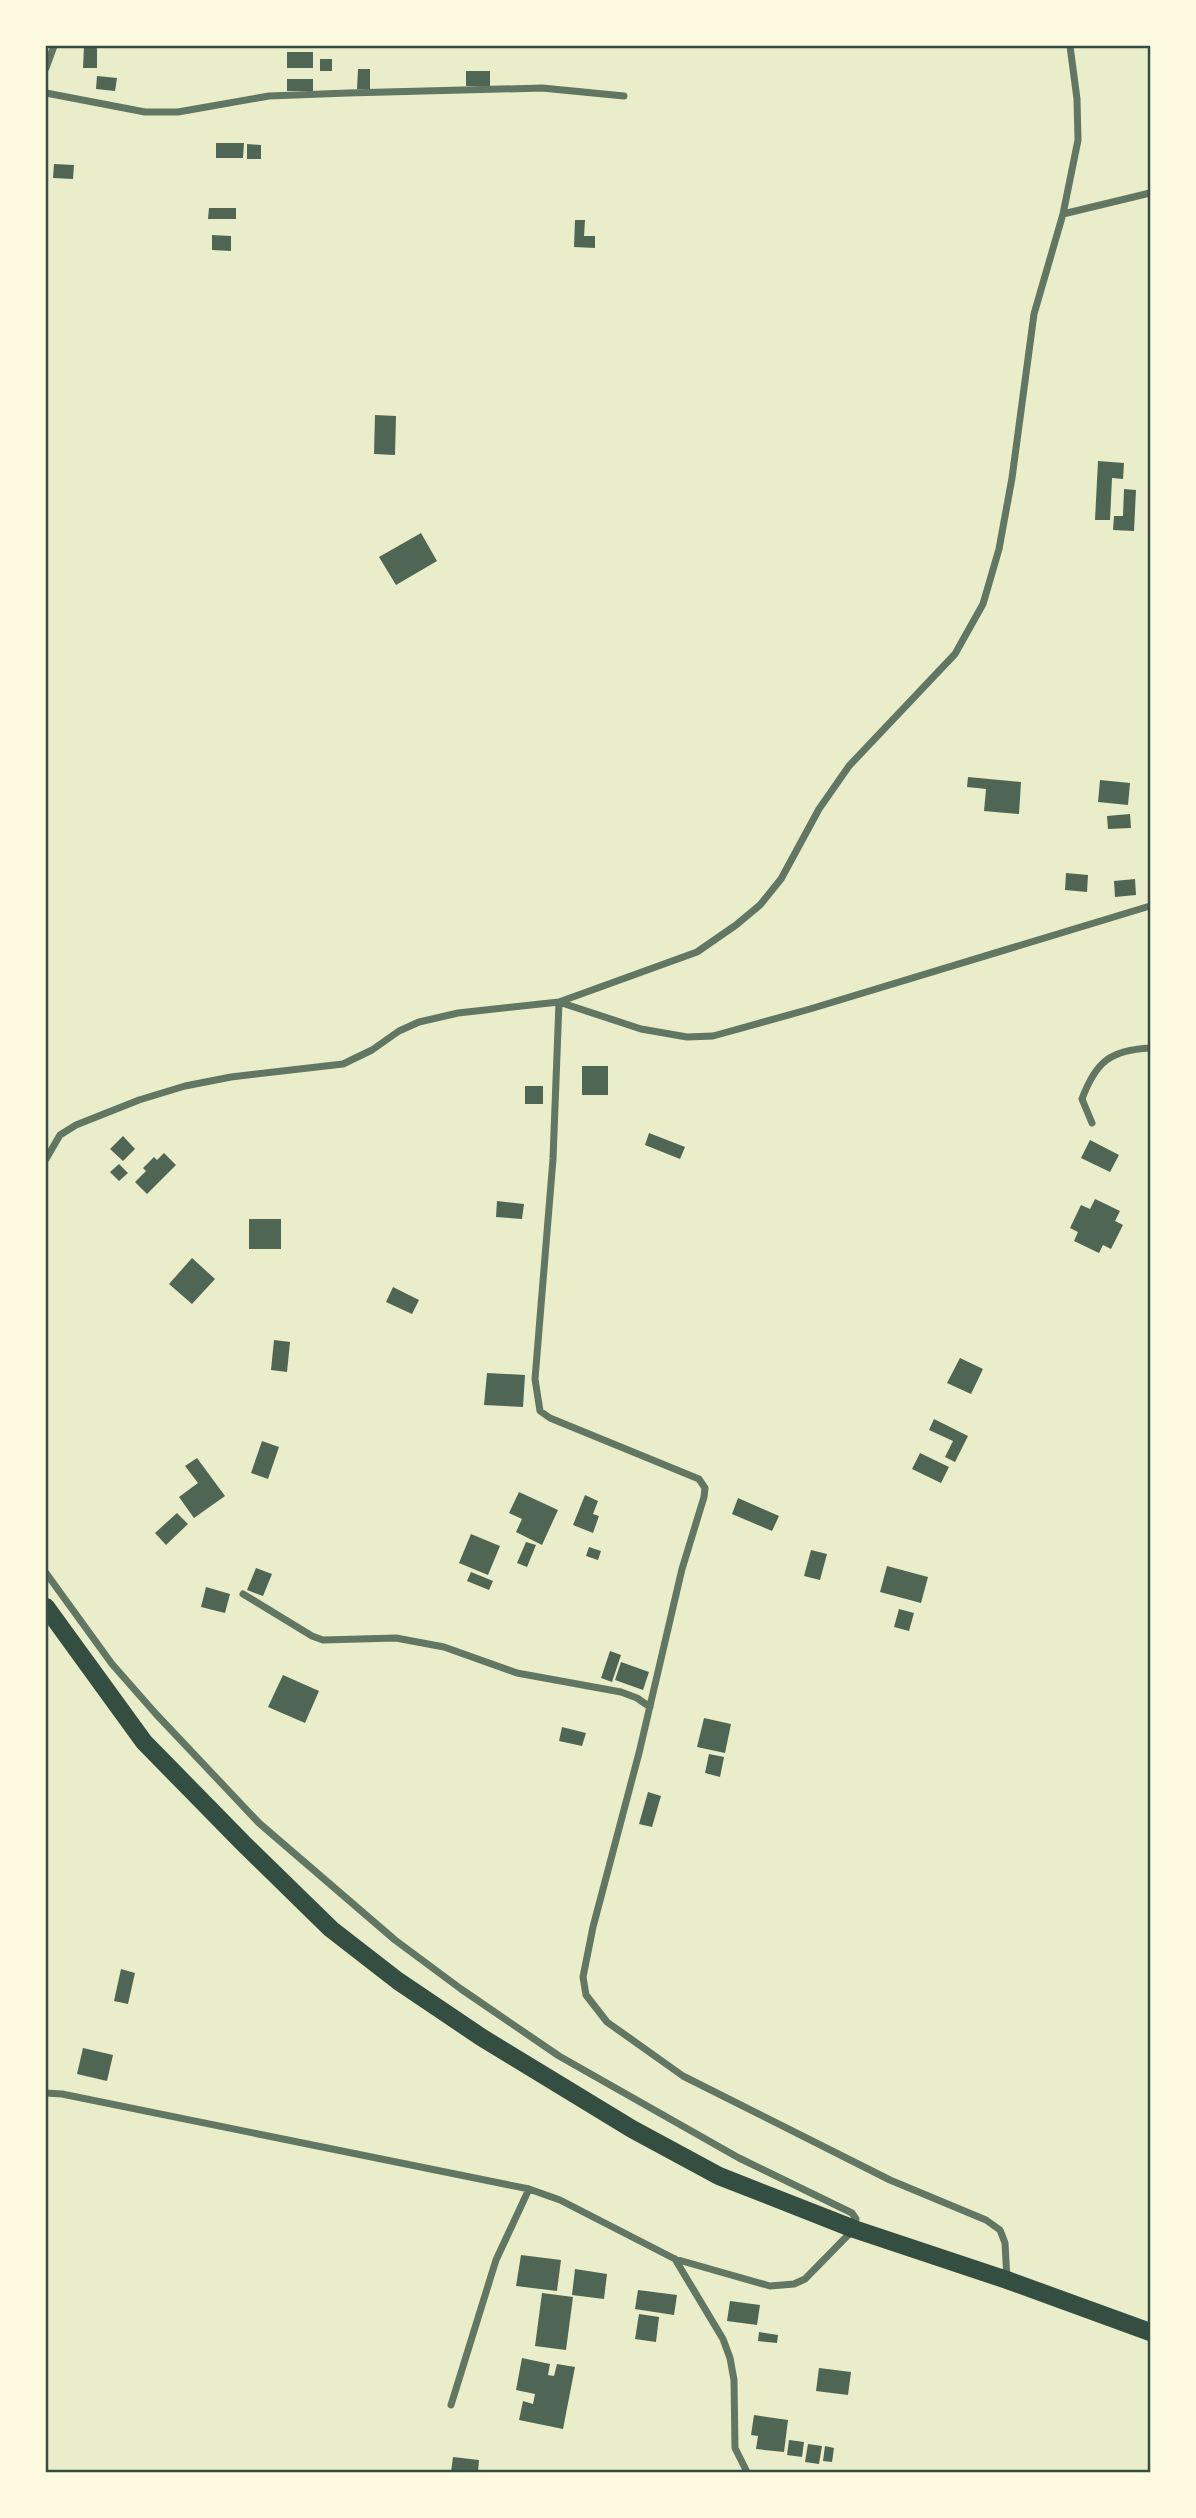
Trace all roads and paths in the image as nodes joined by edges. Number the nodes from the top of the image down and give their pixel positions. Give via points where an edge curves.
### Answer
1 (54, 46) edge
2 (1070, 46) edge
3 (46, 68) edge
4 (46, 93) edge
5 (624, 96) dead end
6 (1150, 193) edge
7 (1063, 214) junction
8 (1150, 906) edge
9 (559, 1002) junction
10 (1150, 1048) edge
11 (1092, 1123) dead end
12 (46, 1159) edge
13 (46, 1573) edge
14 (243, 1594) dead end
15 (46, 1607) edge
16 (650, 1707) junction
17 (46, 2093) edge
18 (529, 2189) junction
19 (854, 2229) junction
20 (675, 2259) junction
21 (1007, 2280) junction
22 (1150, 2332) edge
23 (451, 2405) dead end
24 (747, 2473) edge

1 - 3 street
2 - 7 street via 1078,140
4 - 5 street via 145,112 178,111 254,97 348,93 542,88
6 - 7 street
7 - 9 street via 1034,314 999,549 983,604 956,654 849,766 781,879 760,905 697,952
8 - 9 street via 713,1036 687,1037 641,1029
9 - 12 street via 458,1013 419,1023 344,1064 185,1086 76,1125 60,1135
9 - 16 street via 553,1159 534,1379 540,1411 699,1479 705,1488
10 - 11 street via 1115,1054 1087,1083 1082,1099
13 - 19 street via 112,1664 259,1823 395,1940 559,2056 739,2158 852,2213
14 - 16 street via 323,1640 396,1638 444,1647 517,1673 621,1692
15 - 19 main road via 144,1742 331,1929 398,1981 632,2129 719,2176
16 - 21 street via 593,1927 583,1977 586,1995 607,2022 683,2076 890,2180 986,2220 1000,2230 1005,2243
17 - 18 street
18 - 20 street
18 - 23 street via 496,2260
19 - 20 street via 805,2279 794,2284 770,2286
19 - 21 main road
20 - 24 street via 730,2358 735,2448
21 - 22 main road

